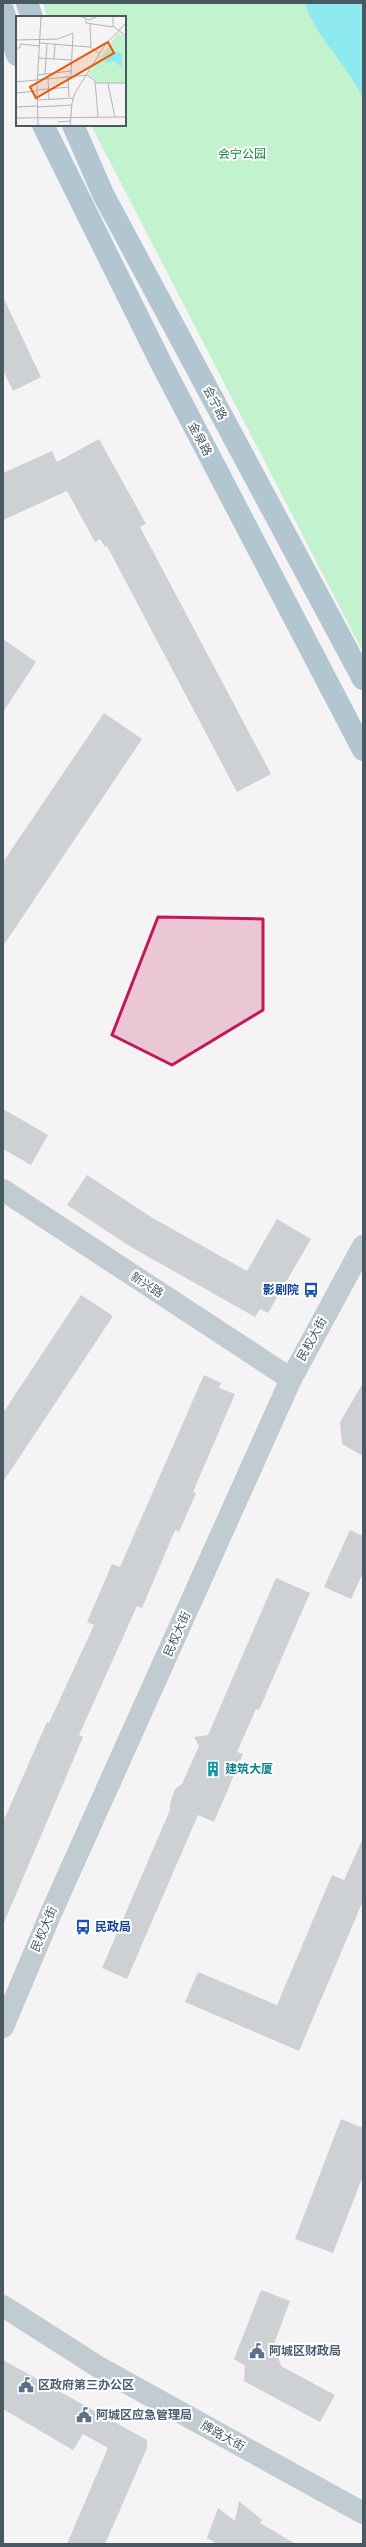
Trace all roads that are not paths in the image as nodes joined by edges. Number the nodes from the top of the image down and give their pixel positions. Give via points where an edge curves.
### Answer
1 (27, 3) edge
2 (3, 10) edge
3 (32, 16) edge
4 (16, 52) edge
5 (43, 126) edge
6 (73, 126) edge
7 (363, 679) edge
8 (363, 750) edge
9 (3, 1190) edge
10 (363, 1246) edge
11 (291, 1379) junction
12 (3, 2027) edge
13 (3, 2306) edge
14 (363, 2513) edge

1 - 3 main road
2 - 4 main road
5 - 8 main road, 金泉路 via 161,363
6 - 7 main road, 会宁路 via 107,201
9 - 11 street, 新兴路
10 - 11 street, 民权大街
11 - 12 street, 民权大街 via 51,1913
13 - 14 street, 牌路大街 via 100,2368

